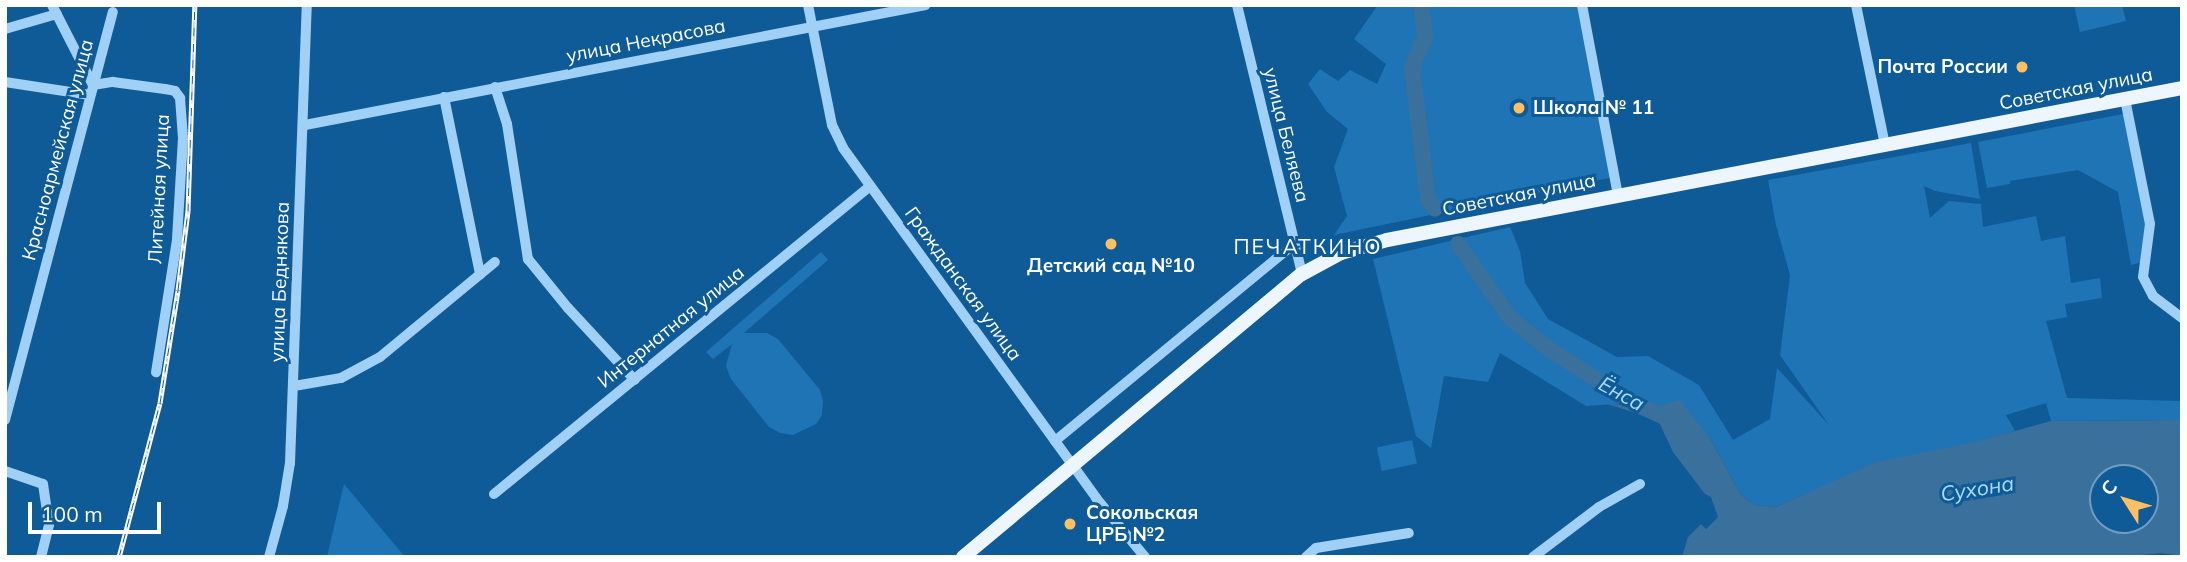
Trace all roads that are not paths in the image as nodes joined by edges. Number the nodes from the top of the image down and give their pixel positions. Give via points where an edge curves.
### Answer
1 (307, 5) edge
2 (808, 5) edge
3 (926, 5) edge
4 (1237, 5) edge
5 (1582, 5) edge
6 (1856, 5) edge
7 (54, 10) edge
8 (113, 12) dead end
9 (813, 27) junction
10 (5, 29) edge
11 (5, 82) edge
12 (495, 87) junction
13 (2182, 88) edge
14 (91, 90) junction
15 (444, 97) junction
16 (2125, 99) junction
17 (304, 125) junction
18 (1885, 145) junction
19 (870, 186) junction
20 (1618, 196) junction
21 (1294, 244) junction
22 (495, 262) dead end
23 (480, 274) junction
24 (1302, 274) junction
25 (2182, 318) edge
26 (156, 372) dead end
27 (635, 380) junction
28 (294, 386) junction
29 (5, 420) edge
30 (1055, 440) junction
31 (1073, 465) junction
32 (5, 471) edge
33 (1640, 484) dead end
34 (494, 494) dead end
35 (1409, 533) dead end
36 (41, 557) edge
37 (269, 557) edge
38 (963, 557) edge
39 (1146, 557) edge
40 (1306, 557) edge
41 (1533, 557) edge

1 - 17 street, улица Беднякова
2 - 9 street, Гражданская улица
3 - 9 street, улица Некрасова
4 - 21 street, улица Беляева
5 - 20 street
6 - 18 street
7 - 10 street
7 - 14 street
8 - 14 street, Красноармейская улица
9 - 12 street, улица Некрасова
9 - 19 street, Гражданская улица via 832,125
11 - 14 street
12 - 15 street, улица Некрасова
12 - 27 street via 506,124 528,259
13 - 16 main road, Советская улица
14 - 26 street, Литейная улица via 113,82 171,89 182,104 177,240
14 - 29 street, Красноармейская улица
15 - 17 street, улица Некрасова
15 - 23 street
16 - 18 main road, Советская улица
16 - 25 street via 2150,224 2143,277 2153,296
17 - 28 street, улица Беднякова
18 - 20 main road, Советская улица
19 - 27 street, Интернатная улица
19 - 30 street, Гражданская улица
20 - 24 main road, Советская улица via 1369,245 1341,253
21 - 24 street, улица Беляева
21 - 30 street
22 - 23 street
23 - 28 street via 380,357 341,378
24 - 31 main road, Советская улица
27 - 34 street, Интернатная улица
28 - 37 street, улица Беднякова via 284,506
30 - 31 street, Гражданская улица
31 - 38 main road, Советская улица
31 - 39 street, Гражданская улица
32 - 36 street via 43,484 49,525
33 - 41 street via 1599,507
35 - 40 street via 1316,548

